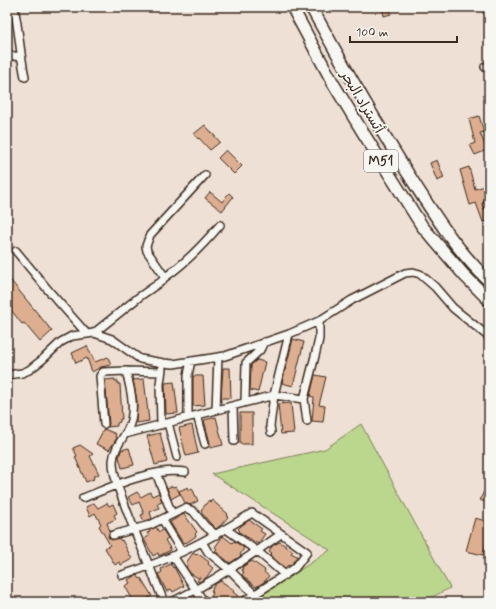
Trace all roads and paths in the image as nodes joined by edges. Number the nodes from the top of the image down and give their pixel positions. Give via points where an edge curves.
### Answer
1 (14, 7) edge
2 (292, 7) edge
3 (311, 7) edge
4 (7, 55) edge
5 (21, 58) junction
6 (25, 77) dead end
7 (205, 175) dead end
8 (220, 225) dead end
9 (16, 251) dead end
10 (164, 278) junction
11 (489, 281) edge
12 (489, 300) edge
13 (319, 321) junction
14 (90, 333) junction
15 (289, 334) junction
16 (489, 337) edge
17 (264, 342) junction
18 (218, 357) junction
19 (191, 361) junction
20 (164, 363) junction
21 (126, 371) junction
22 (161, 372) junction
23 (7, 375) edge
24 (274, 395) junction
25 (304, 399) junction
26 (245, 402) junction
27 (234, 406) junction
28 (216, 410) junction
29 (197, 415) junction
30 (188, 417) junction
31 (307, 421) dead end
32 (104, 424) dead end
33 (164, 424) junction
34 (271, 432) dead end
35 (125, 434) junction
36 (234, 440) dead end
37 (205, 444) dead end
38 (177, 456) dead end
39 (185, 472) dead end
40 (156, 473) junction
41 (117, 484) junction
42 (83, 498) dead end
43 (172, 514) junction
44 (162, 519) junction
45 (226, 529) junction
46 (134, 530) junction
47 (282, 534) junction
48 (113, 535) dead end
49 (216, 535) junction
50 (202, 542) junction
51 (257, 551) junction
52 (182, 552) junction
53 (173, 556) junction
54 (150, 566) junction
55 (230, 570) junction
56 (122, 575) dead end
57 (285, 575) junction
58 (196, 591) junction
59 (255, 594) junction
60 (164, 602) edge
61 (172, 602) edge
62 (204, 602) edge
63 (243, 602) edge

1 - 5 street
2 - 12 highway, أتستراد البحر / M51 via 347,107 422,226
3 - 11 highway, أتستراد البحر / M51 via 422,197 453,240
4 - 5 street
5 - 6 street
7 - 10 street via 148,240 147,251
8 - 10 street via 178,268
9 - 14 street via 49,292
10 - 14 street
13 - 15 street
13 - 16 street via 352,300 405,273 413,272 420,274 453,308
13 - 25 street via 319,339
14 - 20 street via 112,339 140,359
14 - 23 street via 72,336 61,342 29,370
15 - 17 street
15 - 24 street
17 - 18 street
17 - 26 street via 260,350 246,363
18 - 19 street
18 - 28 street
19 - 20 street
19 - 30 street via 188,375
20 - 22 street
21 - 22 street
21 - 32 street via 103,372 100,376
21 - 35 street via 132,408
22 - 33 street
24 - 25 street
24 - 26 street
24 - 34 street
25 - 31 street
26 - 27 street
27 - 28 street
27 - 36 street
28 - 29 street
29 - 30 street
29 - 37 street
30 - 33 street
33 - 35 street
33 - 38 street
35 - 41 street via 113,461
39 - 40 street
40 - 41 street
40 - 43 street
41 - 42 street
41 - 46 street
43 - 44 street
43 - 49 street via 185,508 193,511
44 - 46 street
44 - 52 street
45 - 47 street via 252,513
45 - 49 street
45 - 51 street
46 - 48 street
46 - 54 street
47 - 51 street
47 - 57 street via 307,552 295,568
49 - 50 street
50 - 52 street
50 - 55 street via 208,552
51 - 55 street
51 - 57 street
52 - 53 street
53 - 54 street
53 - 58 street
54 - 56 street
54 - 60 street
55 - 58 street
55 - 59 street
57 - 59 street
58 - 61 street
58 - 62 street
59 - 63 street

